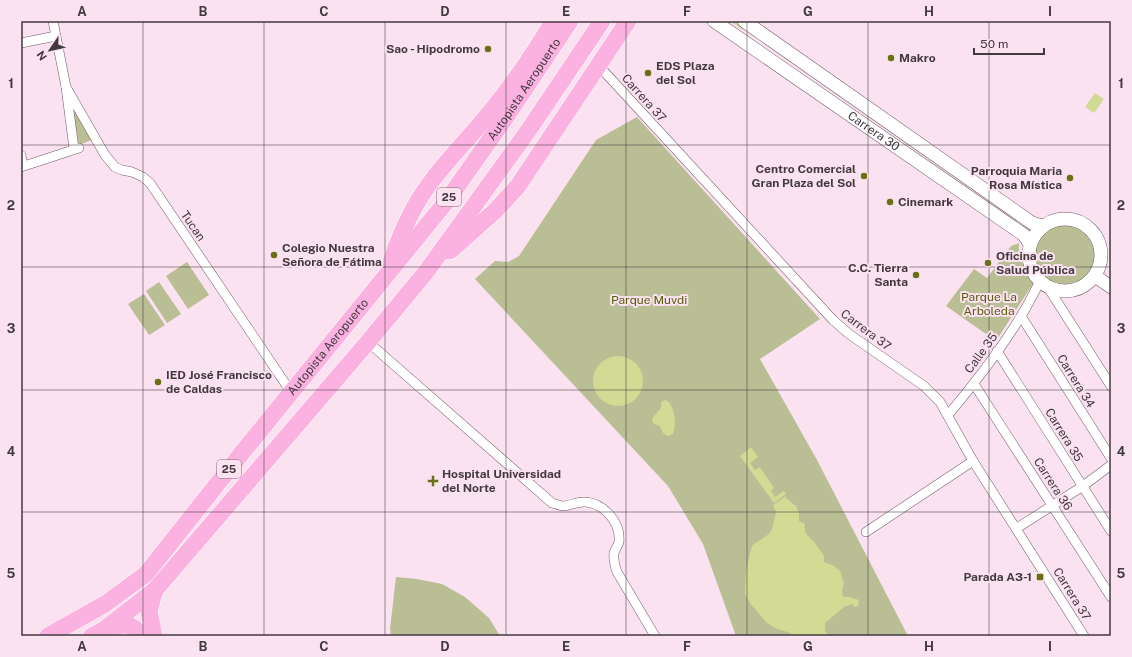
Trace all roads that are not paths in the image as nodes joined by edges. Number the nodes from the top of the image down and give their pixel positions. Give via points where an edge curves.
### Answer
1 (53, 21) edge
2 (554, 21) edge
3 (570, 21) edge
4 (602, 21) edge
5 (628, 21) edge
6 (714, 21) edge
7 (744, 21) edge
8 (56, 36) junction
9 (21, 43) edge
10 (598, 66) junction
11 (66, 87) junction
12 (21, 155) edge
13 (22, 167) edge
14 (1042, 226) junction
15 (1030, 244) junction
16 (426, 272) junction
17 (387, 274) junction
18 (1095, 276) junction
19 (1043, 284) junction
20 (1111, 287) edge
21 (1021, 316) junction
22 (368, 342) junction
23 (997, 351) junction
24 (974, 384) junction
25 (1111, 386) edge
26 (291, 392) junction
27 (948, 415) junction
28 (1111, 458) edge
29 (973, 461) junction
30 (1111, 465) edge
31 (1083, 486) junction
32 (1052, 506) junction
33 (1017, 528) junction
34 (1111, 531) edge
35 (866, 532) dead end
36 (155, 590) junction
37 (1111, 597) edge
38 (99, 633) edge
39 (48, 636) edge
40 (141, 636) edge
41 (154, 636) edge
42 (655, 636) edge
43 (1084, 636) edge

1 - 8 street
2 - 17 highway via 501,99 433,179 406,223
3 - 17 highway, Autopista Aeropuerto / 25 via 446,202
4 - 16 highway, 25 via 528,131
5 - 10 highway
6 - 15 street, Carrera 30 via 1024,235
7 - 14 street, Carrera 30 via 1032,223
8 - 9 street
8 - 11 street
10 - 16 highway via 514,192
10 - 27 street, Carrera 37 via 833,320 924,386 940,402
11 - 13 street via 77,148
11 - 26 street, Tucan via 102,150 115,167 143,177 150,183
12 - 13 street
14 - 15 street
14 - 18 street via 1064,219 1076,220 1087,226 1096,236 1101,249 1100,263
15 - 19 street via 1030,264
16 - 22 highway, 25
17 - 26 highway, Autopista Aeropuerto / 25
18 - 19 street via 1085,285 1073,290 1059,291
18 - 20 street
19 - 21 street, Calle 35
19 - 25 street
21 - 23 street, Calle 35
21 - 28 street, Carrera 34
22 - 36 highway, 25
22 - 42 street via 552,503 563,506 585,502 605,509 614,520 618,531 619,542 614,554 616,572
23 - 24 street, Calle 35
23 - 31 street, Carrera 35
24 - 27 street, Calle 35
24 - 32 street, Carrera 36
26 - 39 highway, Autopista Aeropuerto / 25 via 146,574 105,604
27 - 29 street, Carrera 37
29 - 33 street, Carrera 37
29 - 35 street
30 - 31 street
31 - 32 street
31 - 34 street, Carrera 35
32 - 33 street
32 - 37 street, Carrera 36
33 - 43 street, Carrera 37
36 - 38 highway, 25
36 - 41 highway via 149,611
38 - 40 highway via 121,624 137,629

